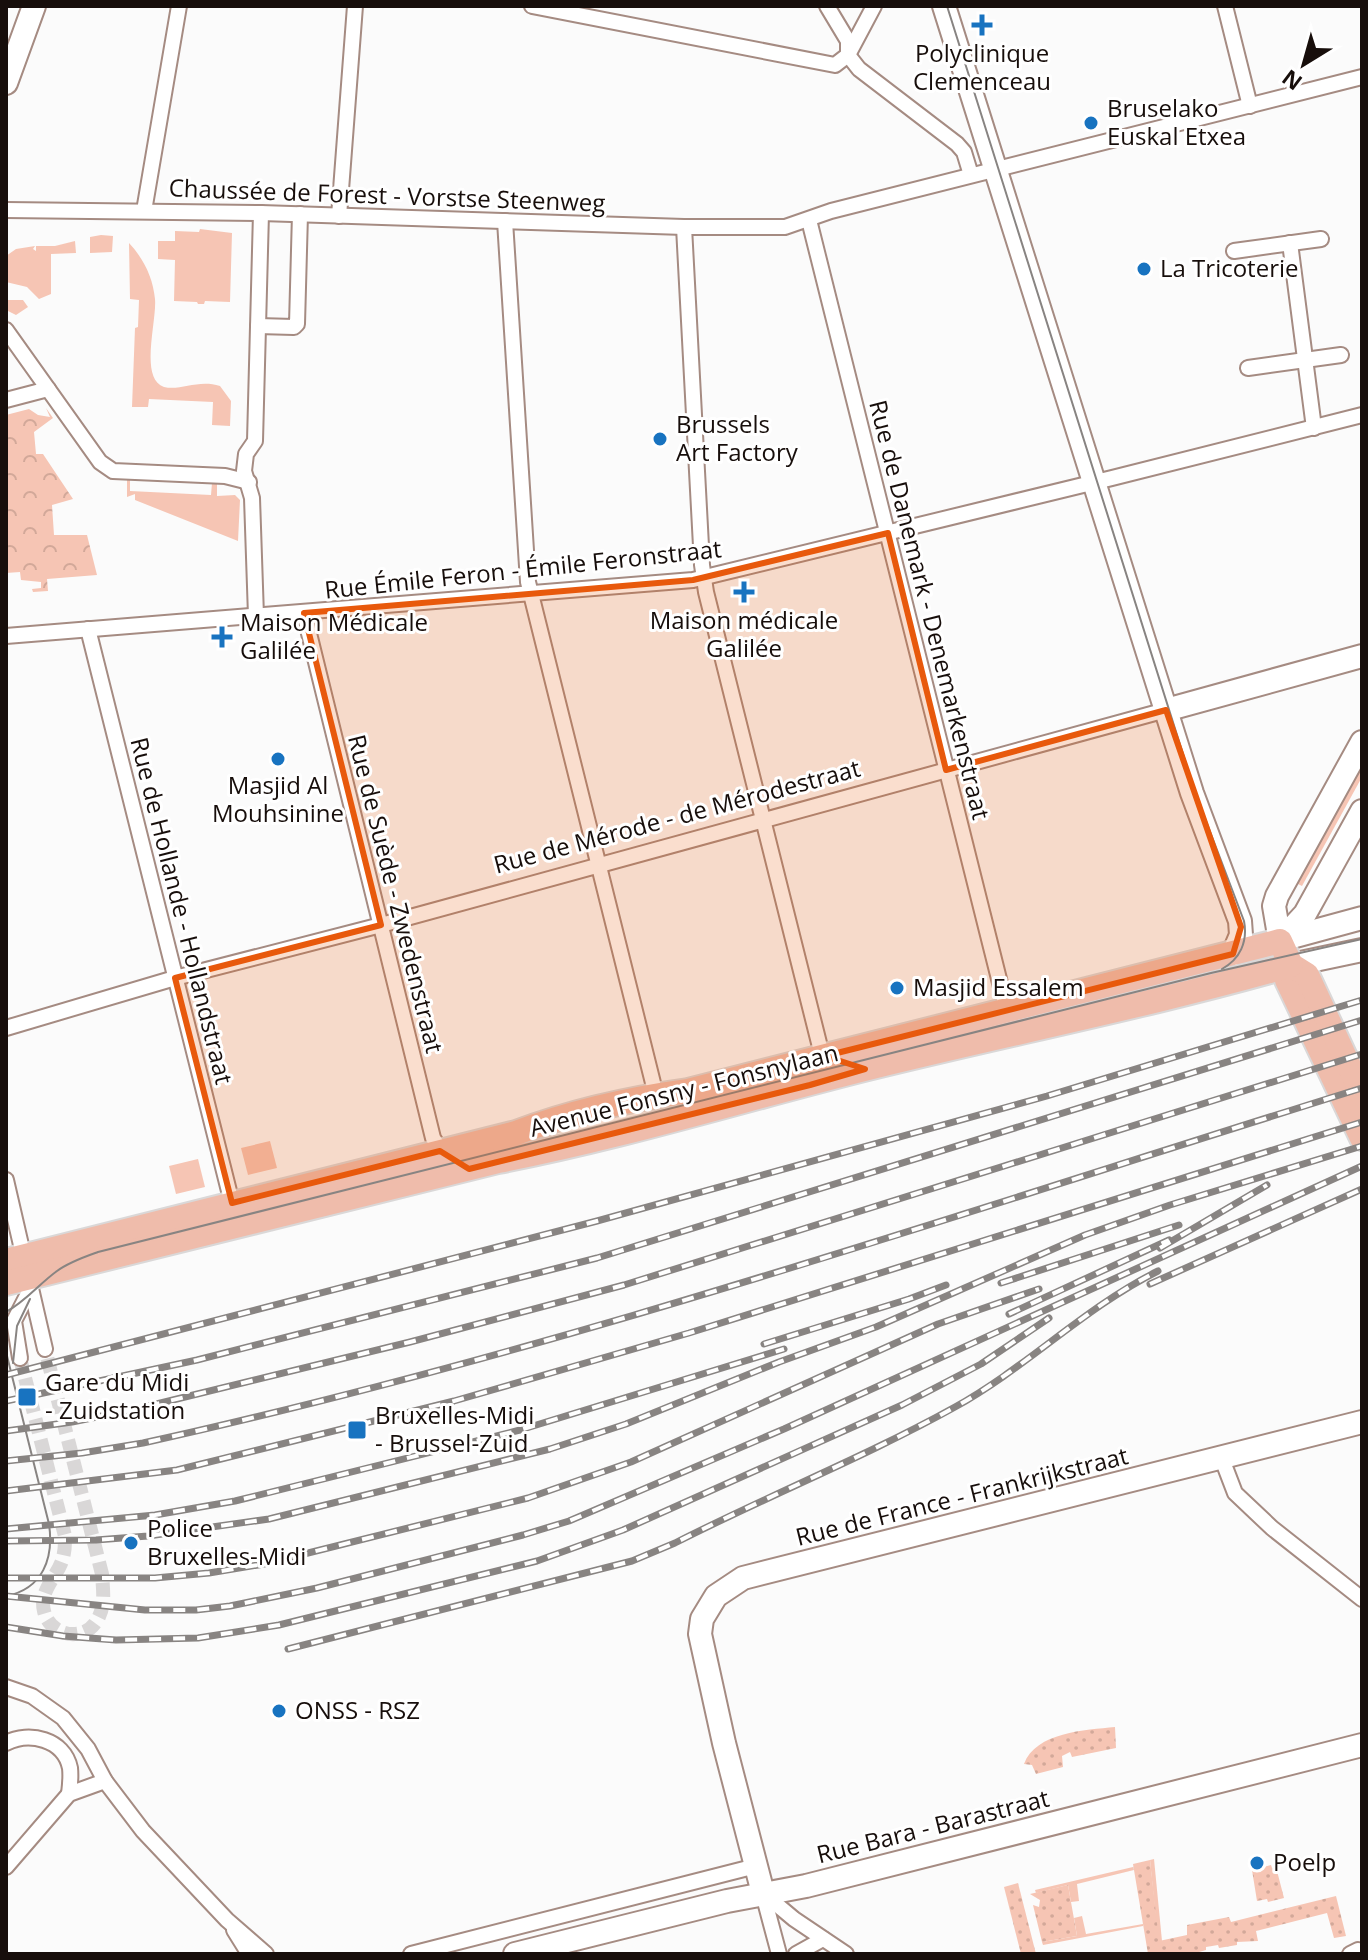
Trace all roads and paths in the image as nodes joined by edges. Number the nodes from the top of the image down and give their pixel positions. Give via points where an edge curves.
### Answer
1 (34, 6) edge
2 (179, 6) edge
3 (355, 6) edge
4 (532, 6) edge
5 (827, 6) edge
6 (874, 6) edge
7 (944, 6) edge
8 (1225, 6) edge
9 (612, 14) edge
10 (848, 55) junction
11 (1362, 77) edge
12 (6, 83) edge
13 (1250, 106) junction
14 (995, 170) junction
15 (971, 175) junction
16 (6, 210) edge
17 (144, 211) junction
18 (261, 213) junction
19 (300, 214) junction
20 (339, 216) junction
21 (809, 220) junction
22 (505, 221) junction
23 (684, 227) junction
24 (1321, 239) dead end
25 (1290, 243) junction
26 (1234, 251) dead end
27 (258, 326) junction
28 (6, 330) edge
29 (1341, 355) dead end
30 (1305, 360) junction
31 (1248, 368) dead end
32 (48, 389) junction
33 (6, 400) edge
34 (1362, 415) edge
35 (1314, 428) junction
36 (249, 482) junction
37 (1094, 483) junction
38 (888, 533) junction
39 (704, 578) junction
40 (531, 595) junction
41 (304, 613) junction
42 (256, 616) junction
43 (88, 629) junction
44 (6, 636) edge
45 (1362, 656) edge
46 (1166, 710) junction
47 (1362, 742) edge
48 (946, 770) junction
49 (1362, 811) edge
50 (763, 820) junction
51 (598, 866) junction
52 (1362, 918) edge
53 (381, 925) junction
54 (1280, 941) junction
55 (1362, 950) edge
56 (1233, 954) junction
57 (1291, 965) junction
58 (175, 978) junction
59 (1007, 1011) junction
60 (6, 1028) edge
61 (824, 1056) junction
62 (865, 1069) junction
63 (1362, 1094) edge
64 (656, 1095) junction
65 (1362, 1138) edge
66 (440, 1151) junction
67 (469, 1169) junction
68 (6, 1180) edge
69 (232, 1203) junction
70 (19, 1273) edge
71 (6, 1311) edge
72 (10, 1337) edge
73 (45, 1349) tunnel mouth
74 (20, 1358) tunnel mouth
75 (1362, 1422) edge
76 (1222, 1459) junction
77 (1362, 1599) edge
78 (6, 1687) edge
79 (6, 1743) edge
80 (1362, 1745) edge
81 (105, 1781) junction
82 (69, 1794) junction
83 (756, 1866) junction
84 (6, 1867) edge
85 (763, 1893) junction
86 (227, 1920) junction
87 (823, 1939) junction
88 (249, 1954) edge
89 (266, 1954) edge
90 (411, 1954) edge
91 (515, 1954) edge
92 (779, 1954) edge
93 (796, 1954) edge
94 (846, 1954) edge

1 - 12 main road
2 - 17 street
3 - 20 street
4 - 9 street
5 - 10 street via 848,41
6 - 10 street
7 - 14 main road
8 - 13 street
9 - 10 street via 835,65
10 - 15 street via 957,144
11 - 13 street, Chaussée de Forest - Vorstse Steenweg
13 - 14 street, Chaussée de Forest - Vorstse Steenweg
14 - 15 street, Chaussée de Forest - Vorstse Steenweg
14 - 37 main road
15 - 21 street, Chaussée de Forest - Vorstse Steenweg
16 - 17 street, Chaussée de Forest - Vorstse Steenweg
17 - 18 street, Chaussée de Forest - Vorstse Steenweg
18 - 19 street, Chaussée de Forest - Vorstse Steenweg
18 - 27 street
19 - 20 street, Chaussée de Forest - Vorstse Steenweg
19 - 27 street via 297,324
20 - 22 street, Chaussée de Forest - Vorstse Steenweg
21 - 23 street, Chaussée de Forest - Vorstse Steenweg via 785,227
21 - 38 street, Rue de Danemark - Denemarkenstraat
22 - 23 street, Chaussée de Forest - Vorstse Steenweg
22 - 40 street
23 - 39 street
24 - 25 street
25 - 26 street
25 - 30 street
27 - 36 street via 255,441 244,460
28 - 32 street
29 - 30 street
30 - 31 street
30 - 35 street
32 - 33 street
32 - 36 street via 100,462 113,471 225,476
34 - 35 street, Rue Émile Feron - Émile Feronstraat
35 - 37 street, Rue Émile Feron - Émile Feronstraat
36 - 42 street
37 - 38 street, Rue Émile Feron - Émile Feronstraat
37 - 46 main road
38 - 39 street, Rue Émile Feron - Émile Feronstraat
38 - 48 street, Rue de Danemark - Denemarkenstraat
39 - 40 street, Rue Émile Feron - Émile Feronstraat
39 - 50 street
40 - 41 street, Rue Émile Feron - Émile Feronstraat
40 - 51 street
41 - 42 street, Rue Émile Feron - Émile Feronstraat
41 - 53 street, Rue de Suède - Zwedenstraat
42 - 43 street, Rue Émile Feron - Émile Feronstraat
43 - 44 street, Rue Émile Feron - Émile Feronstraat
43 - 58 street, Rue de Hollande - Hollandstraat
45 - 46 main road, Rue de Mérode - de Mérodestraat
46 - 48 street, Rue de Mérode - de Mérodestraat
46 - 56 main road via 1240,921
47 - 54 main road via 1277,896
48 - 50 street, Rue de Mérode - de Mérodestraat
48 - 59 street, Rue de Danemark - Denemarkenstraat
49 - 54 main road via 1305,914
50 - 51 street, Rue de Mérode - de Mérodestraat
50 - 61 street
51 - 53 street, Rue de Mérode - de Mérodestraat
51 - 64 street
52 - 54 main road, Avenue Fonsny - Fonsnylaan
53 - 58 street, Rue de Mérode - de Mérodestraat
53 - 66 street, Rue de Suède - Zwedenstraat
54 - 56 main road, Avenue Fonsny - Fonsnylaan
54 - 57 main road
55 - 57 main road, Avenue Fonsny - Fonsnylaan
56 - 59 main road, Avenue Fonsny - Fonsnylaan
57 - 62 main road, Avenue Fonsny - Fonsnylaan
57 - 63 main road via 1307,975
57 - 65 main road via 1287,980
58 - 60 street, Rue de Mérode - de Mérodestraat
58 - 69 street, Rue de Hollande - Hollandstraat
59 - 61 main road, Avenue Fonsny - Fonsnylaan
61 - 62 street
61 - 64 main road, Avenue Fonsny - Fonsnylaan
62 - 67 main road, Avenue Fonsny - Fonsnylaan via 585,1144
64 - 66 main road, Avenue Fonsny - Fonsnylaan
66 - 67 street
66 - 69 main road, Avenue Fonsny - Fonsnylaan
67 - 70 main road, Avenue Fonsny - Fonsnylaan
68 - 70 street
69 - 70 main road, Avenue Fonsny - Fonsnylaan
70 - 72 street
70 - 73 street
71 - 72 street
72 - 74 street
75 - 76 main road, Rue de France - Frankrijkstraat
76 - 77 street via 1235,1493
76 - 83 main road, Rue de France - Frankrijkstraat via 743,1578 722,1590 706,1609 700,1630
78 - 81 street via 32,1696 63,1718
79 - 82 street via 37,1737 57,1746 70,1769
80 - 85 main road, Rue Bara - Barastraat
81 - 82 street
81 - 86 street via 150,1840
82 - 84 street
83 - 85 main road, Rue de France - Frankrijkstraat
83 - 90 street
85 - 87 street
85 - 91 main road, Rue Bara - Barastraat
85 - 92 street
86 - 88 street
86 - 89 street
87 - 93 street
87 - 94 street

